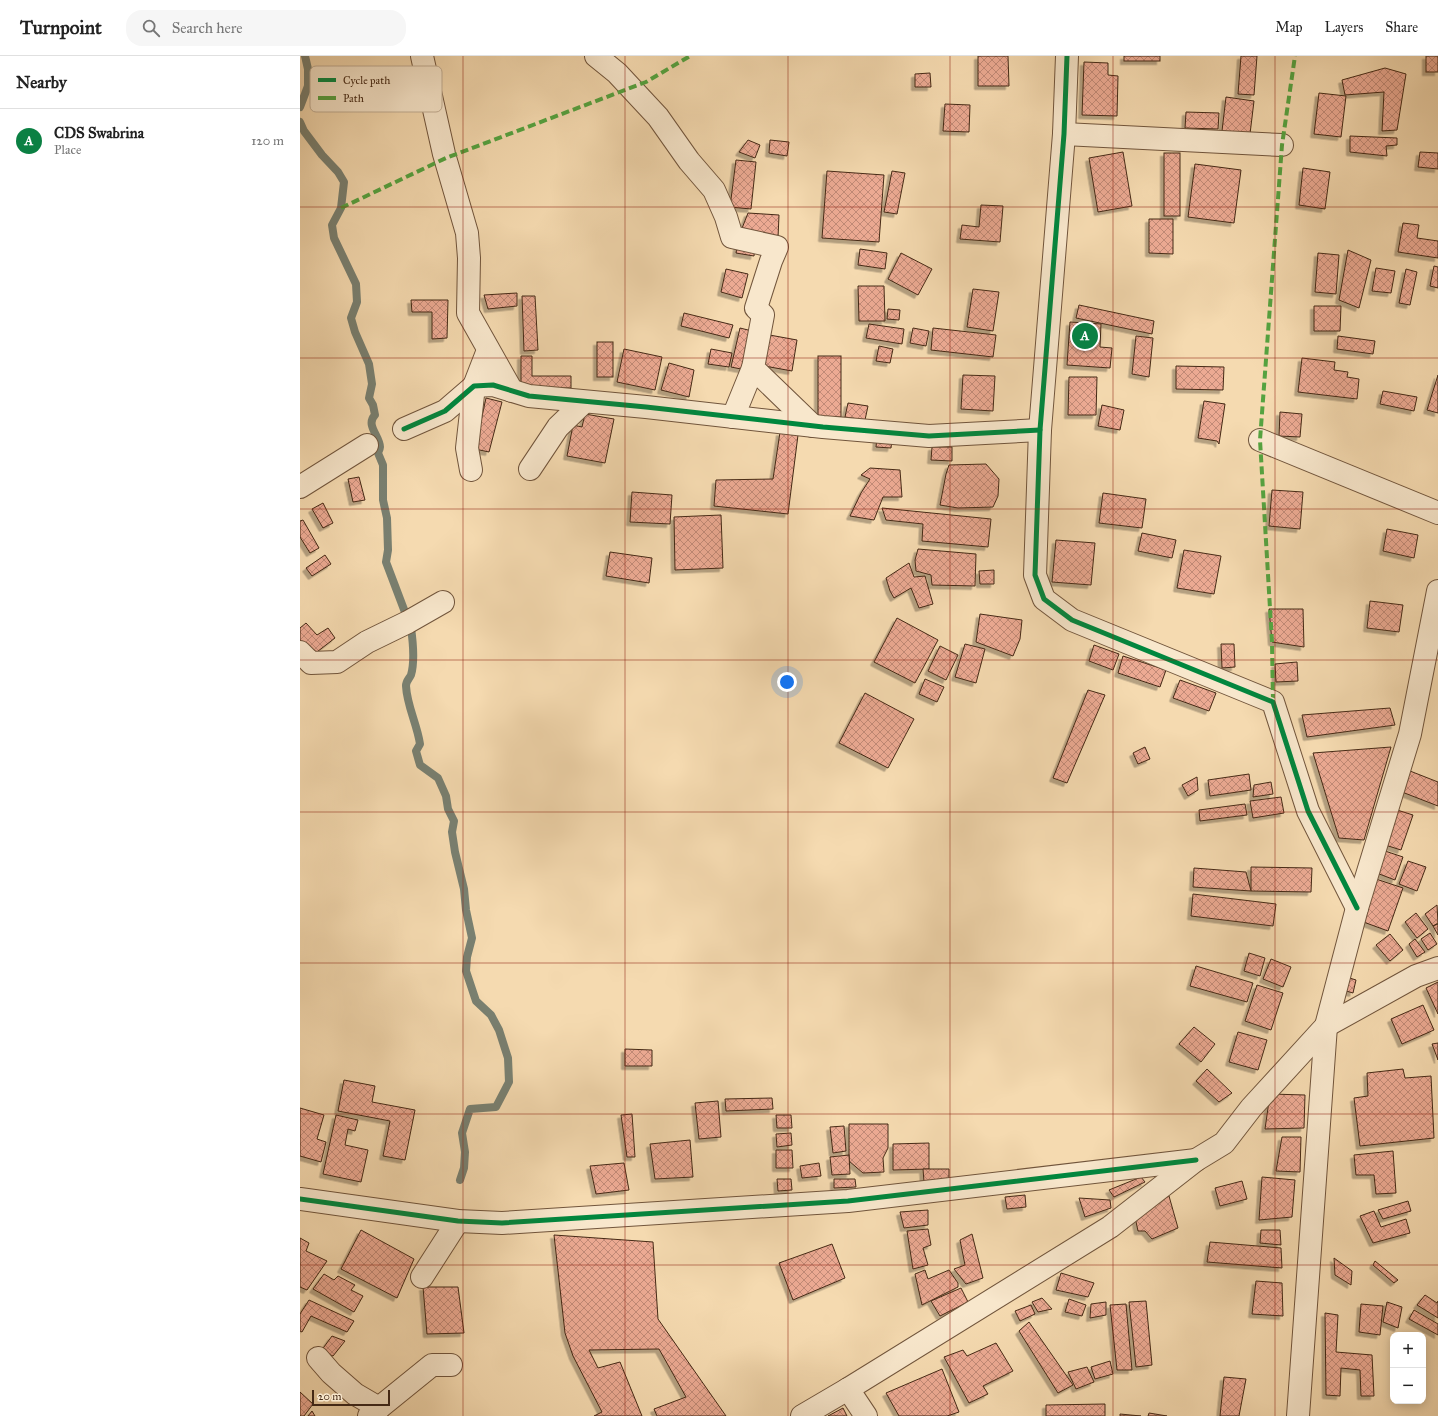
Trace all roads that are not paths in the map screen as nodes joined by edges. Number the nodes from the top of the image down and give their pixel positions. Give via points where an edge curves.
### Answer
1 (422, 56) edge
2 (596, 56) edge
3 (1067, 56) edge
4 (424, 66) edge
5 (435, 112) edge
6 (1064, 134) junction
7 (1282, 145) dead end
8 (488, 350) junction
9 (753, 368) junction
10 (474, 386) junction
11 (512, 391) junction
12 (584, 402) junction
13 (733, 417) junction
14 (813, 426) junction
15 (404, 429) dead end
16 (1040, 430) junction
17 (1260, 440) dead end
18 (367, 445) dead end
19 (530, 469) dead end
20 (471, 470) dead end
21 (300, 487) edge
22 (1438, 513) edge
23 (1438, 591) edge
24 (443, 602) dead end
25 (300, 652) edge
26 (1357, 908) junction
27 (1438, 968) edge
28 (1326, 1026) junction
29 (1196, 1160) junction
30 (300, 1199) edge
31 (458, 1221) junction
32 (422, 1277) dead end
33 (318, 1358) dead end
34 (451, 1365) dead end
35 (848, 1389) junction
36 (374, 1412) edge
37 (802, 1416) edge
38 (866, 1416) edge
39 (1298, 1416) edge

1 - 4 street
2 - 9 street via 617,73 658,117 689,161 714,190 732,237 777,247 770,261 756,308 763,315
3 - 6 street
5 - 8 street via 466,233 469,258 468,313
6 - 7 street
6 - 16 street
8 - 10 street
8 - 11 street
9 - 13 street
9 - 14 street
10 - 11 street via 493,385
10 - 15 street via 445,411
10 - 20 street via 467,448
11 - 12 street via 529,396
12 - 13 street
12 - 19 street via 558,427
13 - 14 street
14 - 16 street via 929,436
16 - 26 street via 1035,575 1044,600 1072,620 1273,702 1308,811
17 - 22 street
18 - 21 street
23 - 26 street via 1410,734
24 - 25 street via 367,642 337,662 311,663
26 - 28 street
27 - 28 street via 1416,976
28 - 29 street via 1251,1108 1224,1143
28 - 39 street
29 - 31 street via 848,1201 502,1223
29 - 35 street via 1110,1227
30 - 31 street
31 - 32 street
33 - 36 street
34 - 36 street via 432,1365
35 - 37 street
35 - 38 street

